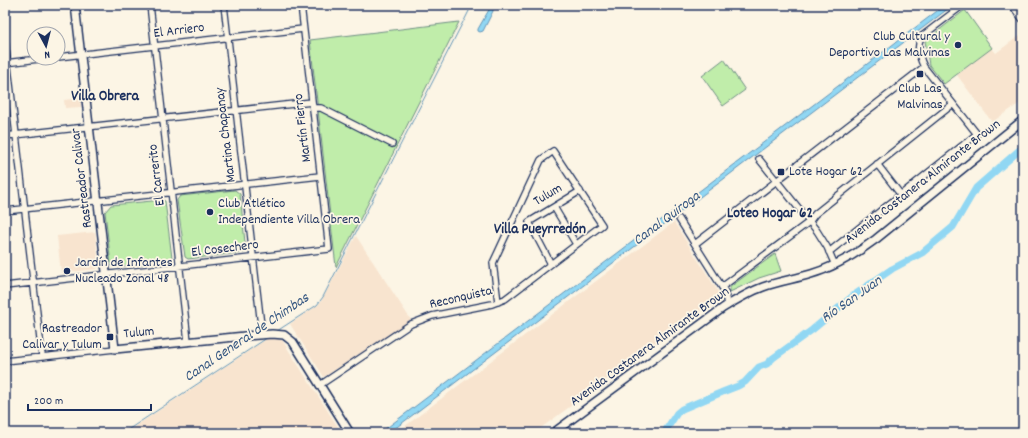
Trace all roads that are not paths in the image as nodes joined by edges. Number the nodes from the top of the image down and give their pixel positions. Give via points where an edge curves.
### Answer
1 (75, 5) edge
2 (150, 5) edge
3 (224, 5) edge
4 (301, 5) edge
5 (963, 5) edge
6 (1012, 5) edge
7 (1023, 20) edge
8 (303, 28) junction
9 (228, 37) junction
10 (5, 41) edge
11 (154, 46) junction
12 (81, 54) junction
13 (66, 56) edge
14 (26, 61) edge
15 (6, 63) edge
16 (924, 67) junction
17 (953, 104) junction
18 (312, 105) junction
19 (236, 110) junction
20 (163, 119) junction
21 (1023, 120) edge
22 (90, 127) junction
23 (16, 135) junction
24 (5, 136) edge
25 (392, 144) dead end
26 (759, 158) dead end
27 (877, 164) junction
28 (320, 176) junction
29 (776, 181) junction
30 (245, 184) junction
31 (580, 191) junction
32 (171, 192) junction
33 (901, 195) junction
34 (98, 201) junction
35 (554, 207) junction
36 (24, 209) junction
37 (5, 211) edge
38 (679, 219) dead end
39 (809, 222) junction
40 (576, 244) junction
41 (695, 244) junction
42 (329, 249) joint
43 (829, 252) junction
44 (253, 258) junction
45 (551, 264) junction
46 (835, 265) junction
47 (180, 266) junction
48 (107, 275) junction
49 (33, 283) junction
50 (5, 286) edge
51 (722, 287) junction
52 (498, 302) junction
53 (727, 306) junction
54 (262, 334) junction
55 (188, 341) junction
56 (115, 349) junction
57 (42, 356) junction
58 (5, 361) edge
59 (320, 385) junction
60 (350, 433) edge
61 (553, 433) edge

1 - 12 main road, Rastreador Calivar
2 - 11 street, El Carrerito
3 - 9 street, Martina Chapanay
4 - 8 street, Martín Fierro
5 - 16 street via 920,37 918,47
6 - 7 street
8 - 9 street, El Arriero
8 - 18 street, Martín Fierro
9 - 11 street, El Arriero
9 - 19 street, Martina Chapanay
10 - 15 street
11 - 12 street, El Arriero
11 - 20 street, El Carrerito
12 - 13 street, El Arriero
12 - 22 main road, Rastreador Calivar
14 - 15 street
15 - 23 street
16 - 17 street
16 - 29 street
17 - 27 street
17 - 33 street via 977,134
18 - 19 street
18 - 25 street
18 - 28 street, Martín Fierro
19 - 20 street
19 - 30 street, Martina Chapanay
20 - 22 street
20 - 32 street, El Carrerito
21 - 46 main road, Avenida Costanera Almirante Brown via 876,239
22 - 23 street
22 - 34 main road, Rastreador Calivar
23 - 24 street
23 - 36 street
26 - 29 street
27 - 33 street
27 - 39 street via 815,214
28 - 30 street
28 - 42 street, Martín Fierro
29 - 39 street
29 - 41 street
30 - 32 street
30 - 44 street, Martina Chapanay
31 - 35 street, Tulum
31 - 40 street, Reconquista via 602,225
31 - 52 street via 553,151 541,160 494,263
32 - 34 street
32 - 47 street, El Carrerito
33 - 43 street
34 - 36 street
34 - 48 main road, Rastreador Calivar
35 - 40 street
35 - 45 street, Tulum via 529,222
36 - 37 street
36 - 49 street
38 - 41 street
39 - 43 street
39 - 51 street
40 - 45 street, Reconquista
41 - 51 street
42 - 44 street, El Cosechero
43 - 46 street
44 - 47 street, El Cosechero
44 - 54 street, Martina Chapanay
45 - 52 street, Reconquista
46 - 53 main road, Avenida Costanera Almirante Brown via 764,287
47 - 48 street, El Cosechero
47 - 55 street, El Carrerito
48 - 49 street, El Cosechero
48 - 56 main road, Rastreador Calivar
49 - 50 street, El Cosechero
49 - 57 street
51 - 53 street
52 - 59 street, Reconquista via 432,316 411,324
53 - 61 main road, Avenida Costanera Almirante Brown
54 - 55 main road, Tulum
54 - 59 main road, Tulum via 284,335 293,342
55 - 56 main road, Tulum
56 - 57 street, Tulum
57 - 58 street, Tulum
59 - 60 main road

